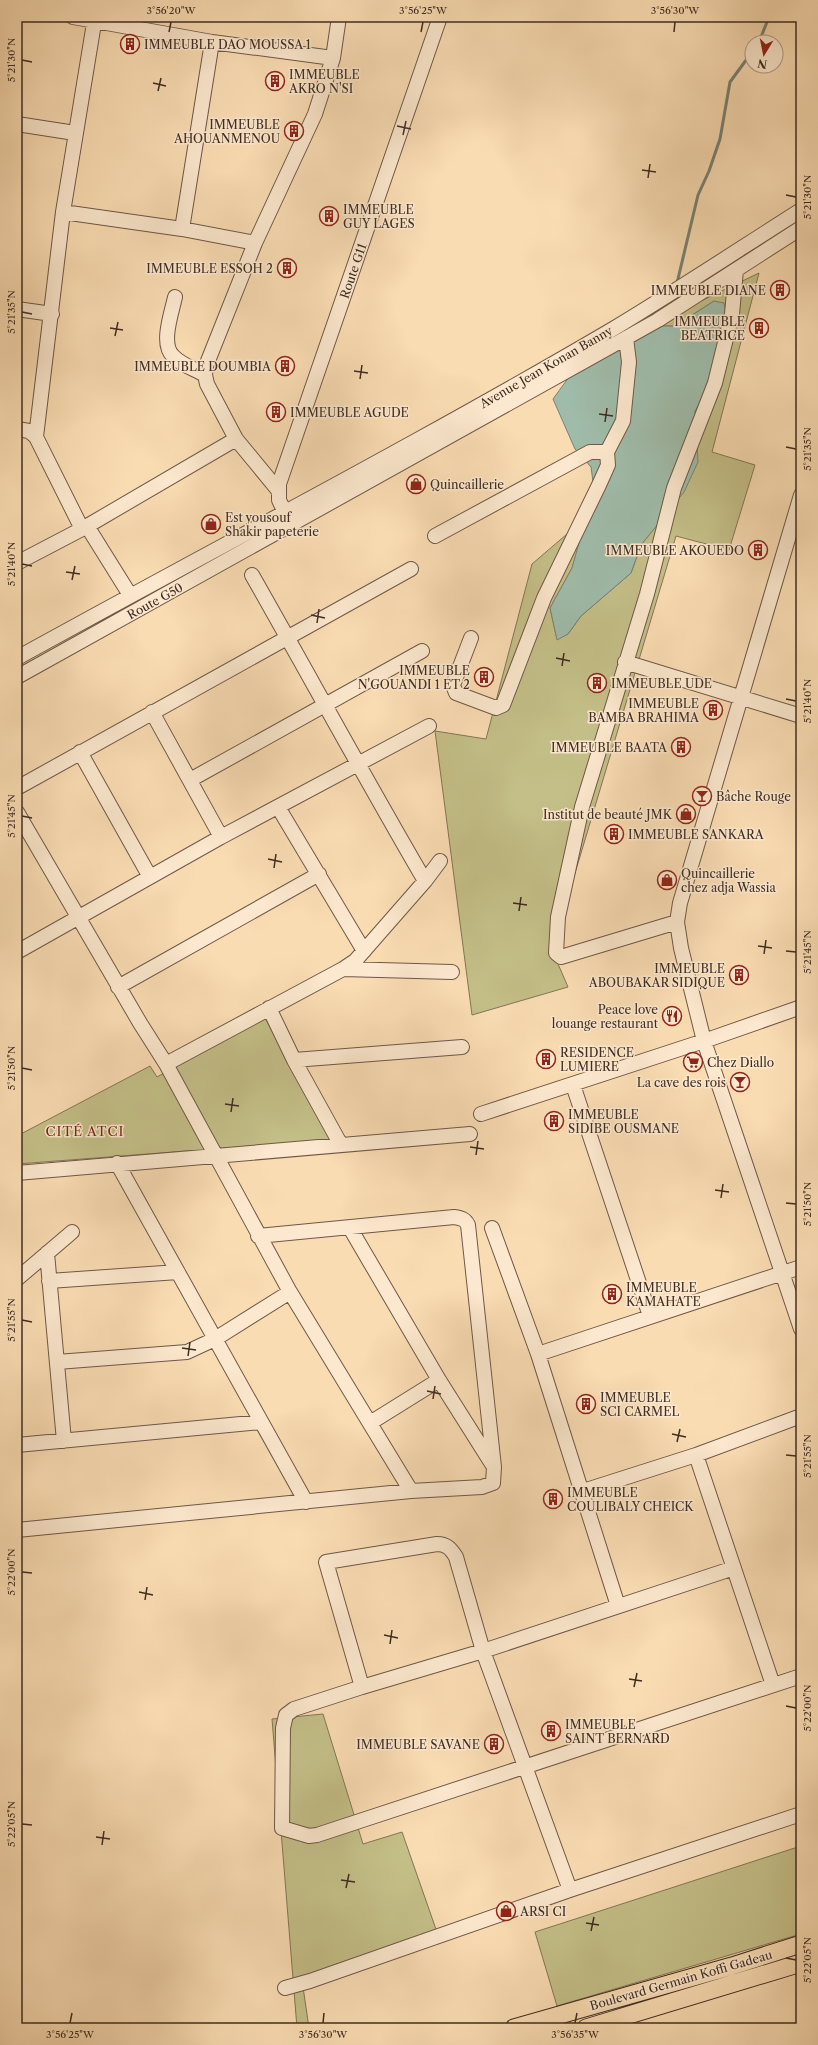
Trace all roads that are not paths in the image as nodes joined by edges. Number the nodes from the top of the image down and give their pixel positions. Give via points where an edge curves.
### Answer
1 (73, 17) edge
2 (339, 17) edge
3 (440, 17) edge
4 (94, 19) edge
5 (212, 42) junction
6 (333, 58) junction
7 (17, 124) edge
8 (75, 133) junction
9 (801, 210) edge
10 (63, 212) junction
11 (801, 228) edge
12 (182, 229) junction
13 (256, 243) junction
14 (736, 270) junction
15 (175, 297) dead end
16 (17, 309) edge
17 (52, 314) junction
18 (626, 338) junction
19 (205, 375) junction
20 (17, 429) edge
21 (36, 437) junction
22 (236, 439) junction
23 (607, 452) junction
24 (278, 490) junction
25 (801, 495) edge
26 (288, 519) junction
27 (84, 527) junction
28 (435, 536) dead end
29 (17, 564) edge
30 (411, 568) dead end
31 (252, 575) dead end
32 (130, 595) junction
33 (287, 637) junction
34 (471, 638) dead end
35 (422, 651) dead end
36 (17, 658) edge
37 (625, 662) junction
38 (17, 677) edge
39 (740, 697) junction
40 (325, 705) junction
41 (152, 712) junction
42 (801, 716) edge
43 (429, 726) dead end
44 (80, 752) junction
45 (357, 765) junction
46 (190, 780) junction
47 (17, 788) edge
48 (278, 806) junction
49 (17, 812) edge
50 (221, 837) junction
51 (440, 861) dead end
52 (319, 874) junction
53 (150, 877) junction
54 (425, 881) junction
55 (78, 918) junction
56 (677, 922) junction
57 (364, 951) junction
58 (17, 952) edge
59 (343, 969) junction
60 (452, 972) dead end
61 (118, 987) junction
62 (801, 1007) edge
63 (269, 1008) junction
64 (704, 1041) junction
65 (462, 1047) dead end
66 (294, 1060) junction
67 (166, 1064) junction
68 (573, 1085) junction
69 (481, 1114) dead end
70 (470, 1134) dead end
71 (342, 1145) junction
72 (214, 1156) junction
73 (117, 1163) junction
74 (17, 1173) edge
75 (350, 1228) junction
76 (492, 1228) dead end
77 (72, 1232) dead end
78 (258, 1236) junction
79 (47, 1253) junction
80 (801, 1267) edge
81 (178, 1272) junction
82 (783, 1273) junction
83 (17, 1279) edge
84 (50, 1281) junction
85 (290, 1292) junction
86 (650, 1316) junction
87 (801, 1330) edge
88 (215, 1339) junction
89 (538, 1354) junction
90 (57, 1362) junction
91 (439, 1380) junction
92 (801, 1416) edge
93 (261, 1422) junction
94 (370, 1423) junction
95 (64, 1441) junction
96 (17, 1445) edge
97 (696, 1455) junction
98 (494, 1466) junction
99 (411, 1491) junction
100 (583, 1491) junction
101 (306, 1502) junction
102 (17, 1530) edge
103 (734, 1568) junction
104 (618, 1606) junction
105 (483, 1651) junction
106 (801, 1676) edge
107 (773, 1685) junction
108 (362, 1687) junction
109 (524, 1766) junction
110 (801, 1814) edge
111 (570, 1890) junction
112 (801, 1944) edge
113 (801, 1963) edge
114 (285, 1988) dead end
115 (514, 2028) edge
116 (586, 2028) edge

1 - 4 street
2 - 6 street
3 - 24 street, Route G11
4 - 5 street
4 - 8 street
5 - 6 street
5 - 12 street
6 - 13 street via 315,114
7 - 8 street
8 - 10 street
9 - 26 street, Avenue Jean Konan Banny via 670,293
10 - 12 street
10 - 17 street
11 - 14 street, Avenue Jean Konan Banny
12 - 13 street
13 - 19 street via 210,353
14 - 18 street, Avenue Jean Konan Banny
14 - 37 street via 732,314 715,383 674,488 647,594
15 - 19 street via 166,341 167,349 172,356
16 - 17 street
17 - 21 street
18 - 23 street via 629,362 623,421
18 - 26 street, Avenue Jean Konan Banny
19 - 22 street via 207,384
20 - 21 street via 29,431
21 - 27 street
22 - 24 street
22 - 27 street
23 - 28 street via 590,452
23 - 34 street via 608,465 544,598 503,705 500,707 496,708 453,690
24 - 26 street
25 - 39 street
26 - 32 street, Route G50
26 - 38 street, Route G50
27 - 29 street
27 - 32 street
30 - 33 street
31 - 33 street
32 - 36 street, Route G50
33 - 40 street
33 - 41 street
35 - 40 street
37 - 39 street
37 - 56 street via 582,807 558,917 556,953 561,957
39 - 42 street
39 - 56 street via 680,903
40 - 45 street
40 - 46 street
41 - 44 street
41 - 46 street
43 - 45 street
44 - 47 street
44 - 53 street
45 - 48 street
45 - 54 street
46 - 50 street
48 - 50 street
48 - 52 street
49 - 55 street
50 - 53 street
51 - 54 street
52 - 57 street
52 - 61 street
53 - 55 street
54 - 57 street
55 - 58 street
55 - 61 street
56 - 64 street via 684,962
57 - 59 street
59 - 60 street
59 - 63 street
61 - 67 street
62 - 64 street
63 - 66 street
63 - 67 street
64 - 68 street
64 - 82 street
65 - 66 street
66 - 71 street
67 - 72 street
68 - 69 street
68 - 86 street
70 - 71 street
71 - 72 street
72 - 73 street
72 - 78 street
73 - 74 street
73 - 81 street
75 - 78 street
75 - 91 street
75 - 98 street via 454,1217 466,1221
76 - 89 street
77 - 79 street
78 - 85 street
79 - 83 street
79 - 84 street
80 - 82 street
81 - 84 street
81 - 88 street
82 - 86 street
82 - 87 street
84 - 90 street
85 - 88 street
85 - 94 street
86 - 89 street
88 - 90 street via 180,1354
88 - 93 street
89 - 100 street
90 - 95 street
91 - 94 street
91 - 98 street
92 - 97 street
93 - 95 street
93 - 101 street
94 - 99 street
95 - 96 street
97 - 100 street
97 - 103 street
98 - 99 street via 494,1481 489,1485
99 - 101 street
100 - 104 street
101 - 102 street
103 - 104 street
103 - 107 street
104 - 105 street
105 - 108 street
105 - 108 street via 456,1557 447,1545 437,1544 326,1562
105 - 109 street
106 - 107 street
107 - 109 street
108 - 109 street via 294,1709 286,1715 283,1728 282,1828 309,1836 317,1835
109 - 111 street
110 - 111 street
111 - 114 street
112 - 115 main road, Boulevard Germain Koffi Gadeau
113 - 116 main road, Boulevard Germain Koffi Gadeau

